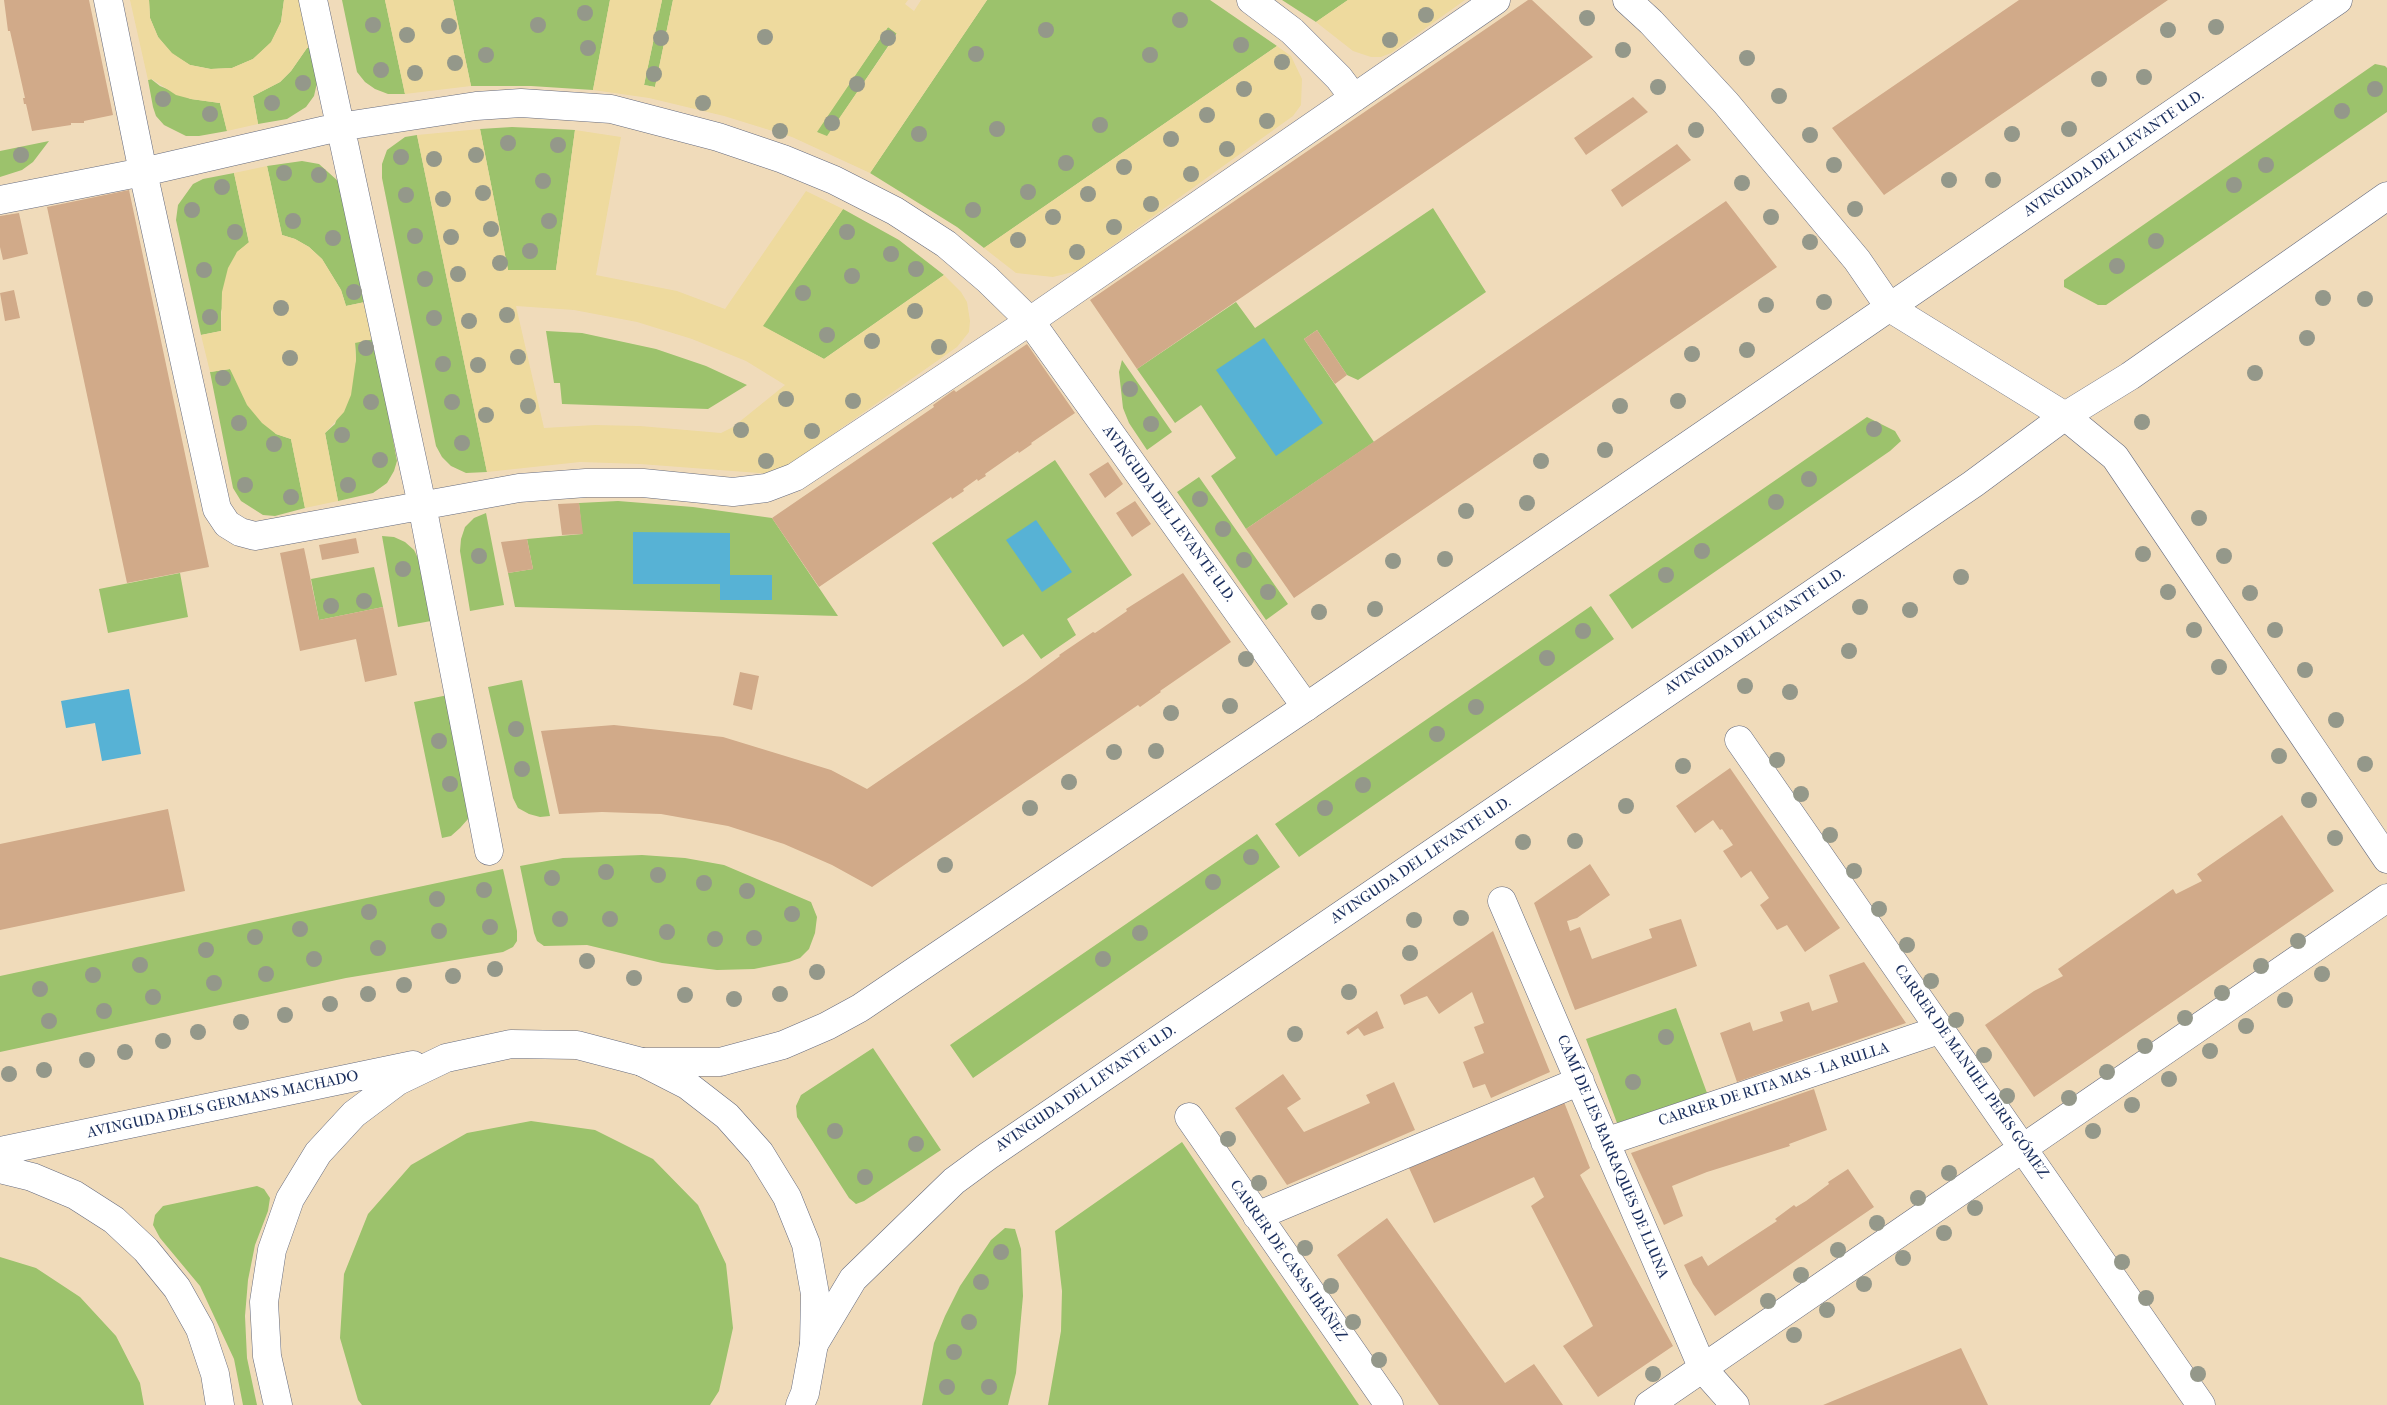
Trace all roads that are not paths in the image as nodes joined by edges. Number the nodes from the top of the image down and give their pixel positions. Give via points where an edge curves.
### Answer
1 (108, 0) edge
2 (313, 0) edge
3 (1251, 0) edge
4 (1496, 0) edge
5 (1627, 0) edge
6 (2338, 0) edge
7 (1354, 98) junction
8 (339, 127) junction
9 (143, 172) junction
10 (2387, 196) edge
11 (0, 200) edge
12 (1890, 308) junction
13 (1030, 321) junction
14 (2065, 416) junction
15 (422, 505) junction
16 (1306, 707) junction
17 (1739, 740) dead end
18 (489, 851) dead end
19 (2387, 859) edge
20 (2387, 898) edge
21 (1502, 901) dead end
22 (1942, 1030) junction
23 (446, 1058) junction
24 (642, 1062) junction
25 (1580, 1081) junction
26 (1189, 1117) dead end
27 (1606, 1142) junction
28 (2024, 1148) junction
29 (0, 1152) edge
30 (0, 1170) edge
31 (1257, 1216) junction
32 (814, 1344) junction
33 (1703, 1368) junction
34 (804, 1401) edge
35 (220, 1405) edge
36 (278, 1405) edge
37 (1389, 1405) edge
38 (1649, 1405) edge
39 (1735, 1405) edge
40 (2201, 1405) edge

1 - 9 street
2 - 8 street
3 - 7 street via 1292,31 1339,78
4 - 7 street
5 - 12 street via 1726,103 1857,260
6 - 12 street, AVINGUDA DEL LEVANTE U.D.
7 - 13 street
8 - 9 street, AVINGUDA DEL LEVANTE U.D.
8 - 13 street, AVINGUDA DEL LEVANTE U.D. via 476,106 521,103 611,109 718,137 834,180 895,211 946,244
8 - 15 street
9 - 11 street, AVINGUDA DEL LEVANTE U.D.
9 - 15 street via 217,509 227,524 255,536
10 - 14 street, AVINGUDA DEL LEVANTE U.D. via 2130,376
12 - 14 street
12 - 16 street, AVINGUDA DEL LEVANTE U.D.
13 - 15 street via 795,476 766,488 733,492 643,483 586,483 518,488
13 - 16 street, AVINGUDA DEL LEVANTE U.D.
14 - 19 street via 2115,457
14 - 32 street, AVINGUDA DEL LEVANTE U.D. via 1973,484 954,1181 853,1279
15 - 18 street
16 - 24 street, AVINGUDA DEL LEVANTE U.D. via 860,1008 827,1026 783,1044 720,1062
17 - 22 street, CARRER DE MANUEL PERIS GÓMEZ
20 - 28 street
21 - 25 street, CAMÍ DE LES BARRAQUES DE LLUNA
22 - 27 street, CARRER DE RITA MAS - LA RULLA
22 - 28 street, CARRER DE MANUEL PERIS GÓMEZ
23 - 24 street via 511,1044 577,1045
23 - 29 street, AVINGUDA DELS GERMANS MACHADO
23 - 36 street via 398,1081 354,1114 318,1153 290,1200 272,1250 264,1302 267,1356
24 - 32 street via 687,1085 727,1116 766,1162 787,1197 806,1244 814,1294
25 - 27 street, CAMÍ DE LES BARRAQUES DE LLUNA
25 - 31 street
26 - 31 street, CARRER DE CASAS IBÁÑEZ
27 - 33 street, CAMÍ DE LES BARRAQUES DE LLUNA
28 - 33 street
28 - 40 street, CARRER DE MANUEL PERIS GÓMEZ
30 - 35 street via 32,1177 75,1195 114,1220 146,1250 178,1288 200,1329 215,1374
31 - 37 street, CARRER DE CASAS IBÁÑEZ
32 - 34 street
33 - 38 street
33 - 39 street, CAMÍ DE LES BARRAQUES DE LLUNA

